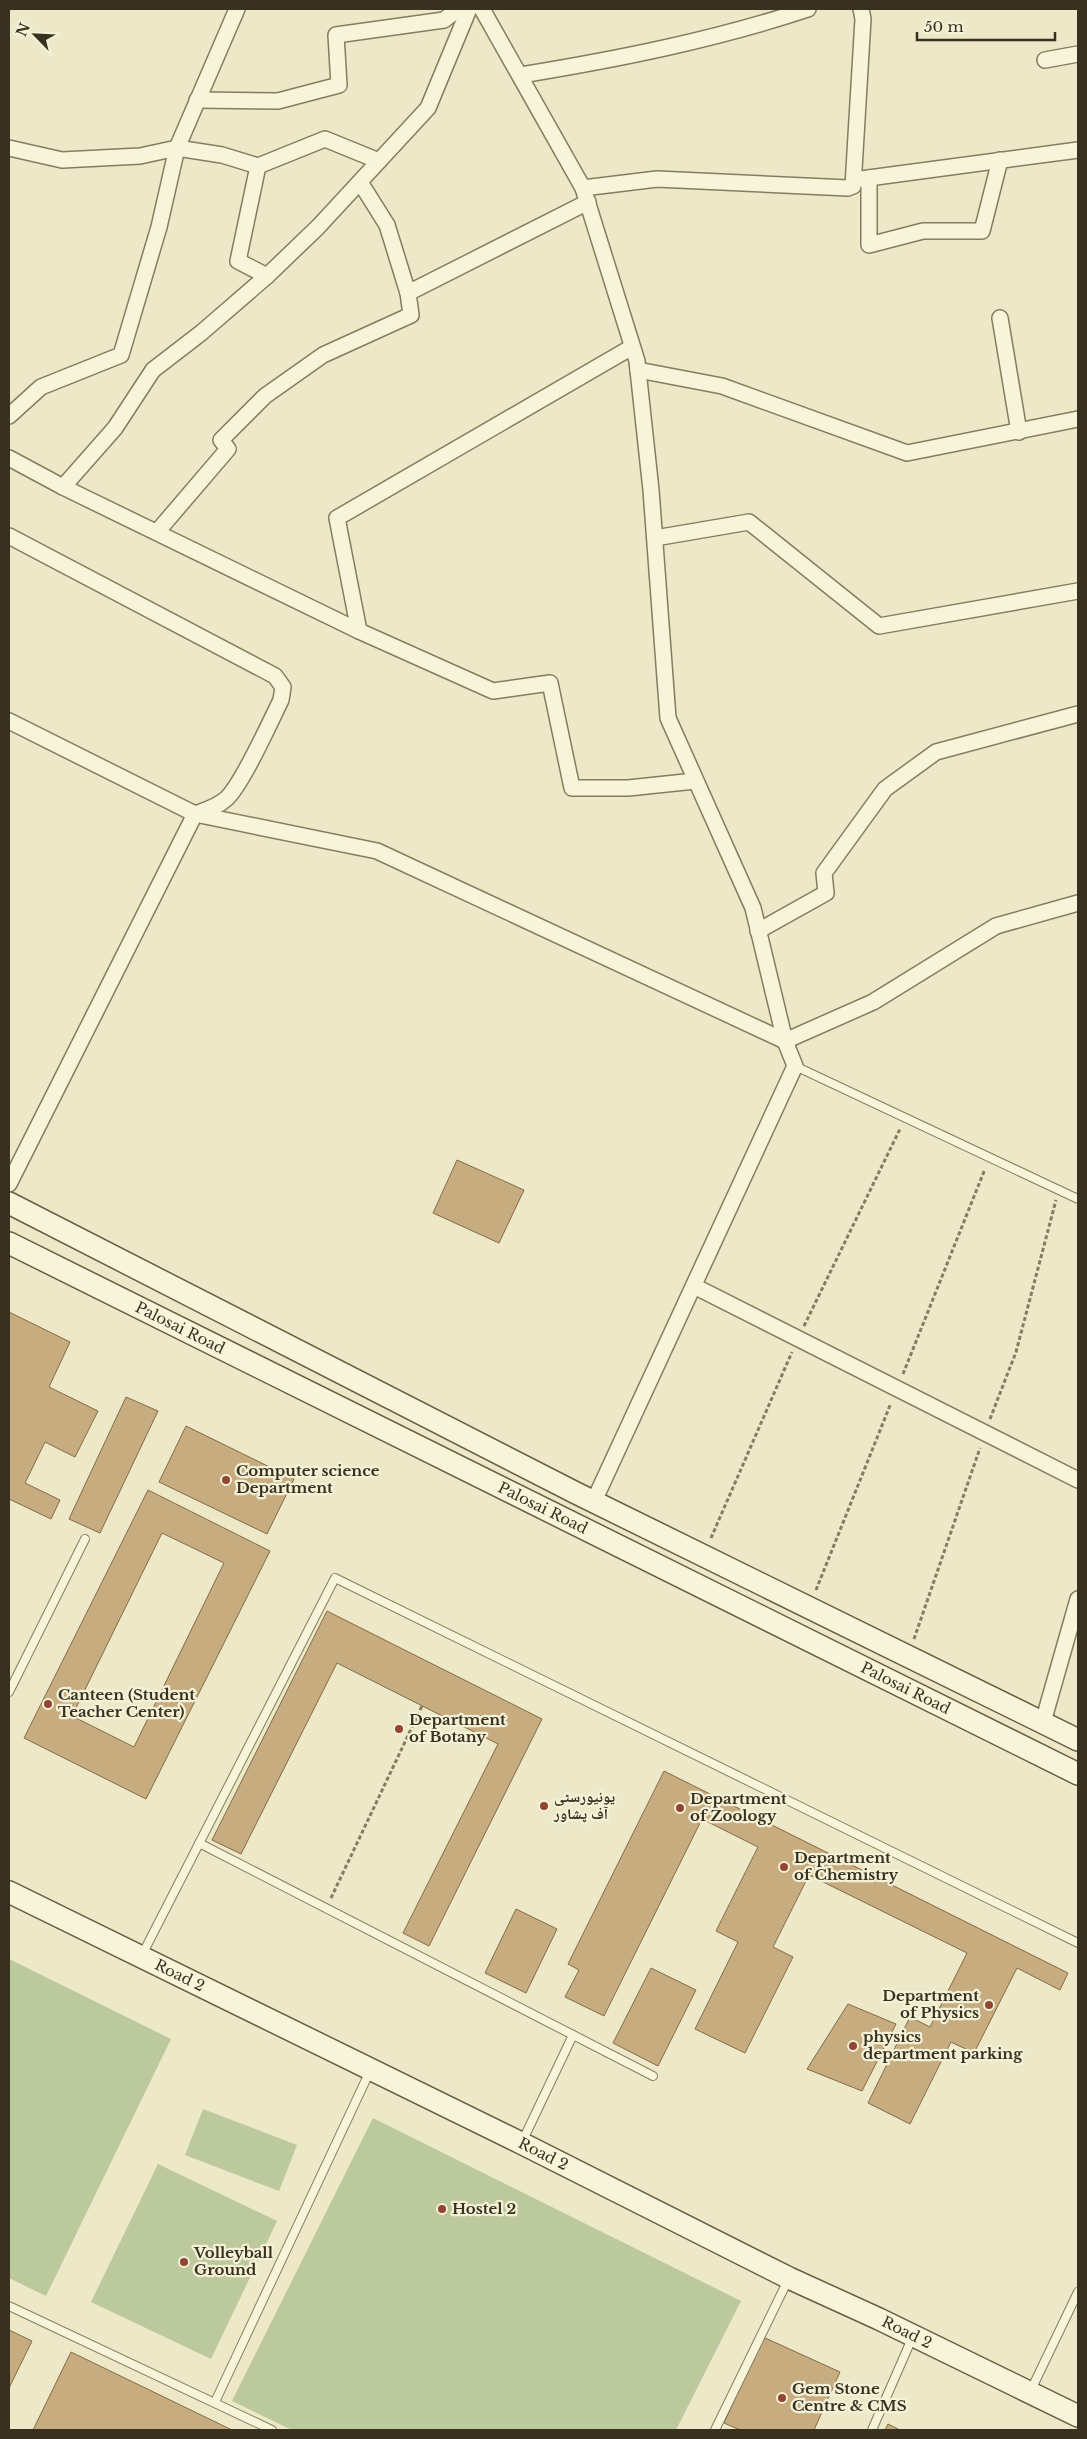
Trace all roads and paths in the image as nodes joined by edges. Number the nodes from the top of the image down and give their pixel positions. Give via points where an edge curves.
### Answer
1 (236, 9) edge
2 (458, 9) edge
3 (469, 9) edge
4 (482, 9) edge
5 (808, 9) edge
6 (860, 9) edge
7 (1078, 54) edge
8 (1045, 60) dead end
9 (521, 75) junction
10 (197, 100) junction
11 (9, 148) edge
12 (177, 148) junction
13 (1078, 150) edge
14 (1000, 160) junction
15 (379, 161) junction
16 (258, 166) junction
17 (862, 179) junction
18 (360, 182) junction
19 (585, 195) junction
20 (267, 276) junction
21 (408, 293) junction
22 (1000, 318) dead end
23 (632, 347) junction
24 (638, 370) junction
25 (9, 416) edge
26 (1078, 419) edge
27 (1018, 432) junction
28 (9, 458) edge
29 (63, 487) junction
30 (157, 532) junction
31 (9, 536) edge
32 (655, 538) junction
33 (1078, 591) edge
34 (359, 631) junction
35 (1078, 714) edge
36 (9, 721) edge
37 (695, 781) junction
38 (195, 814) junction
39 (1078, 903) edge
40 (758, 931) junction
41 (786, 1041) junction
42 (795, 1066) junction
43 (9, 1184) edge
44 (1078, 1199) edge
45 (9, 1203) edge
46 (9, 1243) edge
47 (694, 1286) junction
48 (1078, 1480) edge
49 (594, 1501) junction
50 (579, 1526) junction
51 (85, 1539) dead end
52 (1078, 1600) edge
53 (943, 1673) junction
54 (9, 1692) edge
55 (928, 1700) junction
56 (422, 1706) dead end
57 (1043, 1722) junction
58 (1078, 1740) edge
59 (1078, 1774) edge
60 (200, 1843) junction
61 (9, 1892) edge
62 (326, 1908) junction
63 (1078, 1943) edge
64 (141, 1957) junction
65 (573, 2034) junction
66 (370, 2069) junction
67 (653, 2076) dead end
68 (521, 2143) junction
69 (789, 2278) junction
70 (1078, 2292) edge
71 (9, 2306) edge
72 (913, 2336) junction
73 (1030, 2392) junction
74 (215, 2402) junction
75 (1078, 2416) edge
76 (272, 2430) edge
77 (715, 2430) edge
78 (872, 2430) edge

1 - 10 street
2 - 10 street via 444,20 336,35 339,84 278,101
3 - 15 street via 428,108
4 - 9 street
5 - 9 street via 745,30 617,60
6 - 17 street via 863,19
7 - 8 street
9 - 19 street
10 - 12 street
11 - 12 street via 62,160 140,156
12 - 16 street via 222,155
12 - 25 street via 159,227 121,355 41,387
13 - 14 street
14 - 17 street
14 - 17 street via 982,231 924,231 869,245
15 - 16 street via 325,139
15 - 18 street
16 - 20 street via 238,261
17 - 19 street via 848,188 658,180
18 - 20 street
18 - 21 street via 387,225
19 - 21 street
19 - 23 street
20 - 29 street via 154,370 115,428
21 - 30 street via 410,314 323,355 265,396 221,440 228,449
22 - 27 street
23 - 24 street
23 - 34 street via 337,518
24 - 27 street via 722,386 907,454
24 - 32 street
26 - 27 street
28 - 29 street
29 - 30 street
30 - 34 street
31 - 38 street via 275,676 283,687 281,700 240,780 227,798 213,808
32 - 33 street via 749,522 879,626
32 - 37 street via 668,718
34 - 37 street via 493,691 550,683 572,788 628,788
35 - 40 street via 936,752 884,789 824,873 826,893
36 - 38 street
37 - 40 street via 752,908
38 - 41 street via 377,851
38 - 43 street
39 - 41 street via 996,926 873,1002
40 - 41 street
41 - 42 street
42 - 44 lane
42 - 47 street
45 - 49 street
46 - 50 street, Palosai Road
47 - 48 street
47 - 49 street
49 - 50 street
49 - 53 street
50 - 55 street, Palosai Road
51 - 54 lane
52 - 57 street
53 - 55 street
53 - 57 street
55 - 59 street, Palosai Road
56 - 62 path
57 - 58 street
60 - 62 lane
60 - 63 lane via 336,1578
60 - 64 lane
61 - 64 street, Road 2
62 - 65 lane
64 - 66 street, Road 2
65 - 67 lane
65 - 68 lane
66 - 68 street, Road 2
66 - 74 lane
68 - 69 street, Road 2
69 - 72 street, Road 2
69 - 77 lane
70 - 73 lane
71 - 74 lane
72 - 73 street, Road 2
72 - 78 lane
73 - 75 street, Road 2
74 - 76 lane

